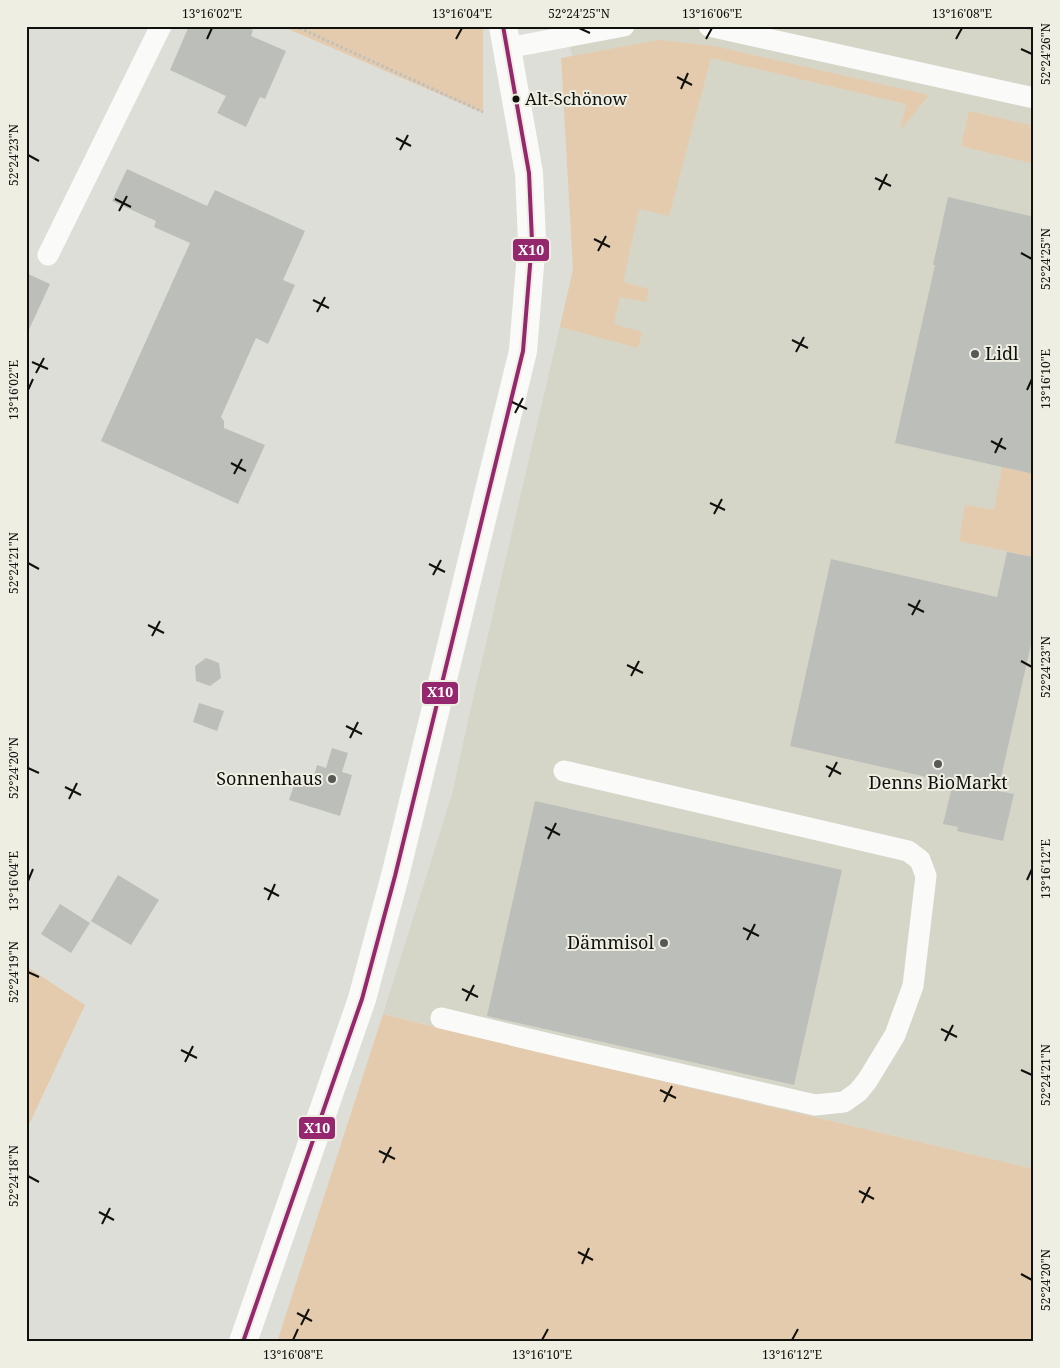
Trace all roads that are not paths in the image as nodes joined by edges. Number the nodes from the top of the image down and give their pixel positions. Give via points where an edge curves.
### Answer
1 (161, 26) edge
2 (624, 26) edge
3 (709, 26) edge
4 (505, 37) edge
5 (1034, 98) edge
6 (48, 256) dead end
7 (564, 771) dead end
8 (441, 1018) dead end
9 (243, 1342) edge

1 - 6 lane
2 - 4 lane
3 - 5 lane
4 - 9 main road via 529,173 532,241 523,351 362,999
7 - 8 lane via 908,851 920,860 926,876 913,986 895,1036 858,1092 844,1102 815,1105

